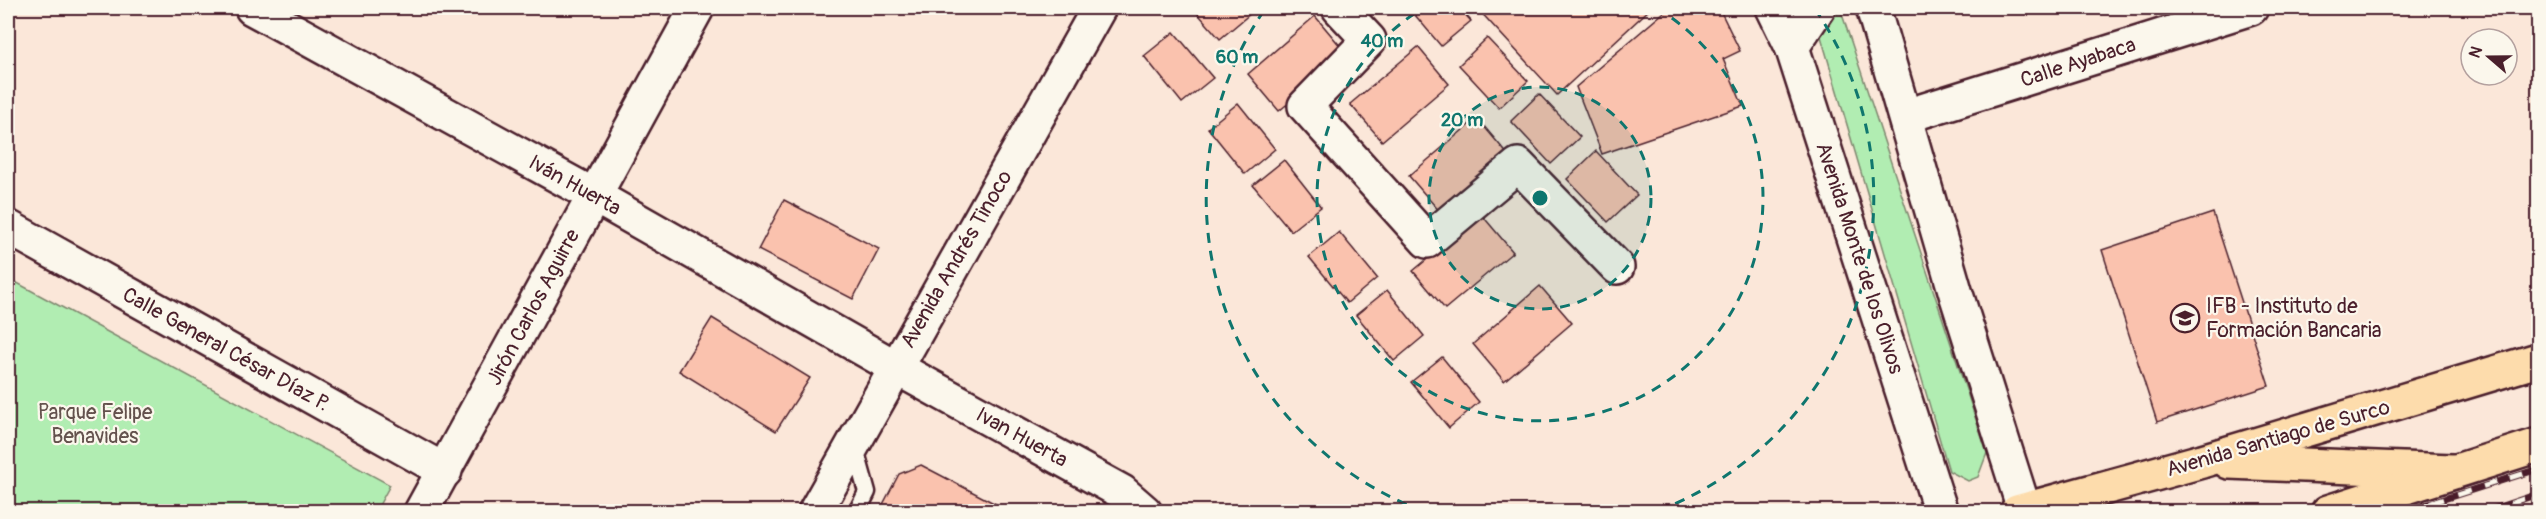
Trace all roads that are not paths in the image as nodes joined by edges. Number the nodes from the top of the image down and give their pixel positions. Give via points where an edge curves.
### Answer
1 (252, 8) edge
2 (697, 8) edge
3 (1099, 8) edge
4 (1339, 8) edge
5 (1773, 8) edge
6 (1818, 8) edge
7 (1873, 8) edge
8 (2251, 8) edge
9 (1792, 47) junction
10 (1905, 117) junction
11 (593, 195) junction
12 (8, 227) edge
13 (1617, 267) dead end
14 (2538, 360) edge
15 (895, 367) junction
16 (853, 442) junction
17 (2538, 445) edge
18 (2202, 461) junction
19 (445, 471) junction
20 (2452, 471) junction
21 (2021, 510) edge
22 (422, 512) edge
23 (815, 512) edge
24 (856, 512) edge
25 (1145, 512) edge
26 (1941, 512) edge
27 (2328, 512) edge

1 - 11 street, Iván Huerta
2 - 11 street, Jirón Carlos Aguirre
3 - 15 street, Avenida Andrés Tinoco
4 - 13 street via 1369,40 1305,106 1427,241 1518,165
5 - 9 street, Avenida Monte de los Olivos
6 - 9 street
7 - 10 street
8 - 10 street, Calle Ayabaca
9 - 26 street, Avenida Monte de los Olivos
10 - 21 street
11 - 15 street, Iván Huerta
11 - 19 street, Jirón Carlos Aguirre
12 - 19 street, Calle General César Díaz P.
14 - 18 main road, Avenida Santiago de Surco
15 - 16 street, Avenida Andrés Tinoco
15 - 25 street, Ivan Huerta via 1122,492
16 - 23 street, Avenida Andrés Tinoco
16 - 24 lane via 867,492
17 - 20 main road
18 - 20 main road
18 - 21 main road, Avenida Santiago de Surco
19 - 22 street, Jirón Carlos Aguirre
20 - 27 main road

